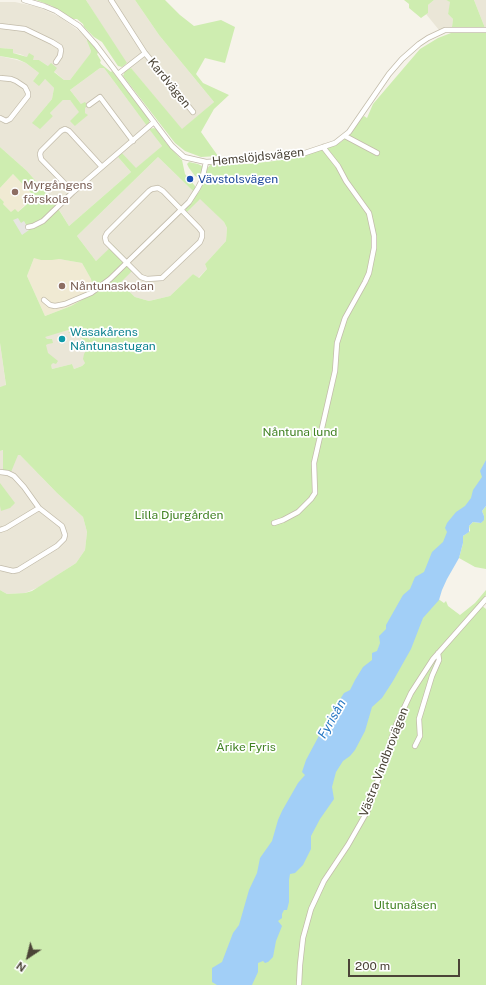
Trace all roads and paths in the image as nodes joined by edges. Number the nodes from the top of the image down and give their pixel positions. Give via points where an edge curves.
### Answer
1 (24, 0) edge
2 (110, 0) edge
3 (0, 26) edge
4 (486, 30) edge
5 (145, 53) junction
6 (56, 62) dead end
7 (118, 74) junction
8 (0, 78) edge
9 (89, 105) dead end
10 (193, 112) dead end
11 (0, 118) edge
12 (154, 122) junction
13 (345, 136) junction
14 (133, 141) junction
15 (323, 147) junction
16 (377, 153) dead end
17 (206, 162) junction
18 (102, 167) junction
19 (73, 192) junction
20 (181, 209) junction
21 (28, 227) dead end
22 (127, 263) junction
23 (44, 300) dead end
24 (0, 472) edge
25 (39, 508) junction
26 (274, 523) dead end
27 (0, 530) edge
28 (0, 568) edge
29 (486, 599) edge
30 (438, 653) junction
31 (415, 746) dead end
32 (299, 985) edge

1 - 7 street, Hemslöjdsvägen via 56,11 79,26
2 - 5 street, Kardvägen
3 - 6 street via 25,29 60,47 60,56
4 - 13 street, Hemslöjdsvägen via 445,30 418,44 402,58 379,86
5 - 7 street, Kardvägen
5 - 10 street, Kardvägen
7 - 12 street, Hemslöjdsvägen
8 - 11 street via 16,81 25,87 28,96 10,119 6,121
9 - 14 street via 100,97
12 - 14 street
12 - 17 street, Hemslöjdsvägen via 184,157
13 - 15 street, Hemslöjdsvägen
13 - 16 street
14 - 18 street
15 - 17 street, Hemslöjdsvägen via 305,153 267,158
15 - 26 street via 369,213 374,248 369,273 345,318 337,343 335,371 314,463 315,492 298,512
17 - 20 street via 198,188
18 - 19 street
18 - 19 street via 69,131 61,131 40,154
19 - 21 street via 43,221
20 - 22 street
20 - 22 street via 202,232 200,242 162,278 141,277
20 - 22 street via 163,191 158,188 152,189 107,233 106,242
22 - 23 street via 91,293 55,306
24 - 25 street via 14,476
25 - 27 street
25 - 28 street via 62,526 64,539 17,571
29 - 30 street, Västra Vindbrovägen
30 - 31 street via 439,660 419,719 420,736
30 - 32 street, Västra Vindbrovägen via 411,693 396,725 368,810 324,881 311,909 303,938

